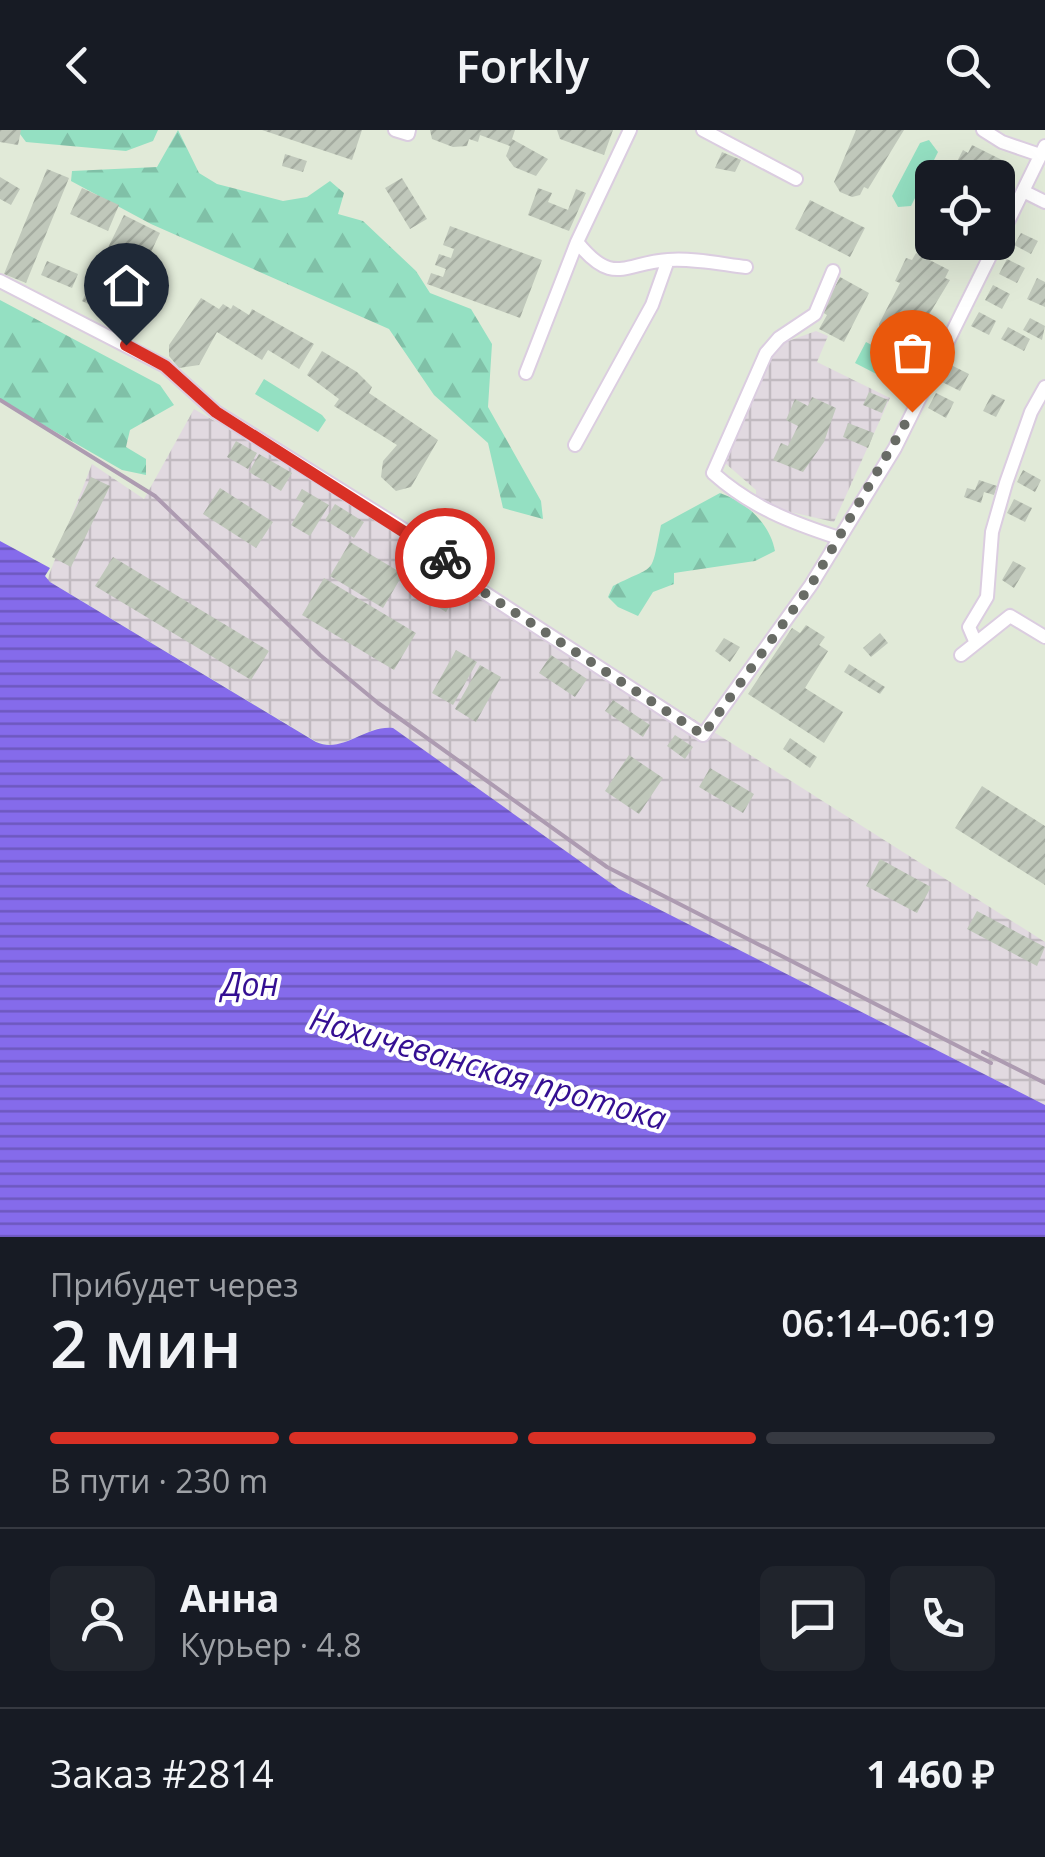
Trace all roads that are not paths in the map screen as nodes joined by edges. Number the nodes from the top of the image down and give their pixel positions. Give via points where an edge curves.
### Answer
1 (630, 130) edge
2 (703, 130) edge
3 (982, 130) edge
4 (1043, 150) edge
5 (796, 179) dead end
6 (1023, 192) junction
7 (1045, 202) edge
8 (1015, 208) edge
9 (577, 242) junction
10 (668, 260) junction
11 (989, 260) edge
12 (746, 266) dead end
13 (834, 271) dead end
14 (0, 281) edge
15 (526, 373) dead end
16 (1045, 387) edge
17 (576, 444) dead end
18 (838, 538) junction
19 (1045, 636) edge
20 (975, 641) junction
21 (961, 655) dead end

1 - 9 street
2 - 5 street
3 - 4 street via 1002,142
4 - 6 street
6 - 7 street
6 - 8 street
9 - 10 street via 591,259 624,271
9 - 15 street
10 - 12 street
10 - 17 street via 652,305
11 - 18 street via 894,448
13 - 18 street via 815,314 766,354 712,473 774,516
14 - 18 street via 165,366 216,412 430,546 468,582 703,735
16 - 20 street via 998,512 988,597 969,627
19 - 20 street via 1010,616
20 - 21 street

